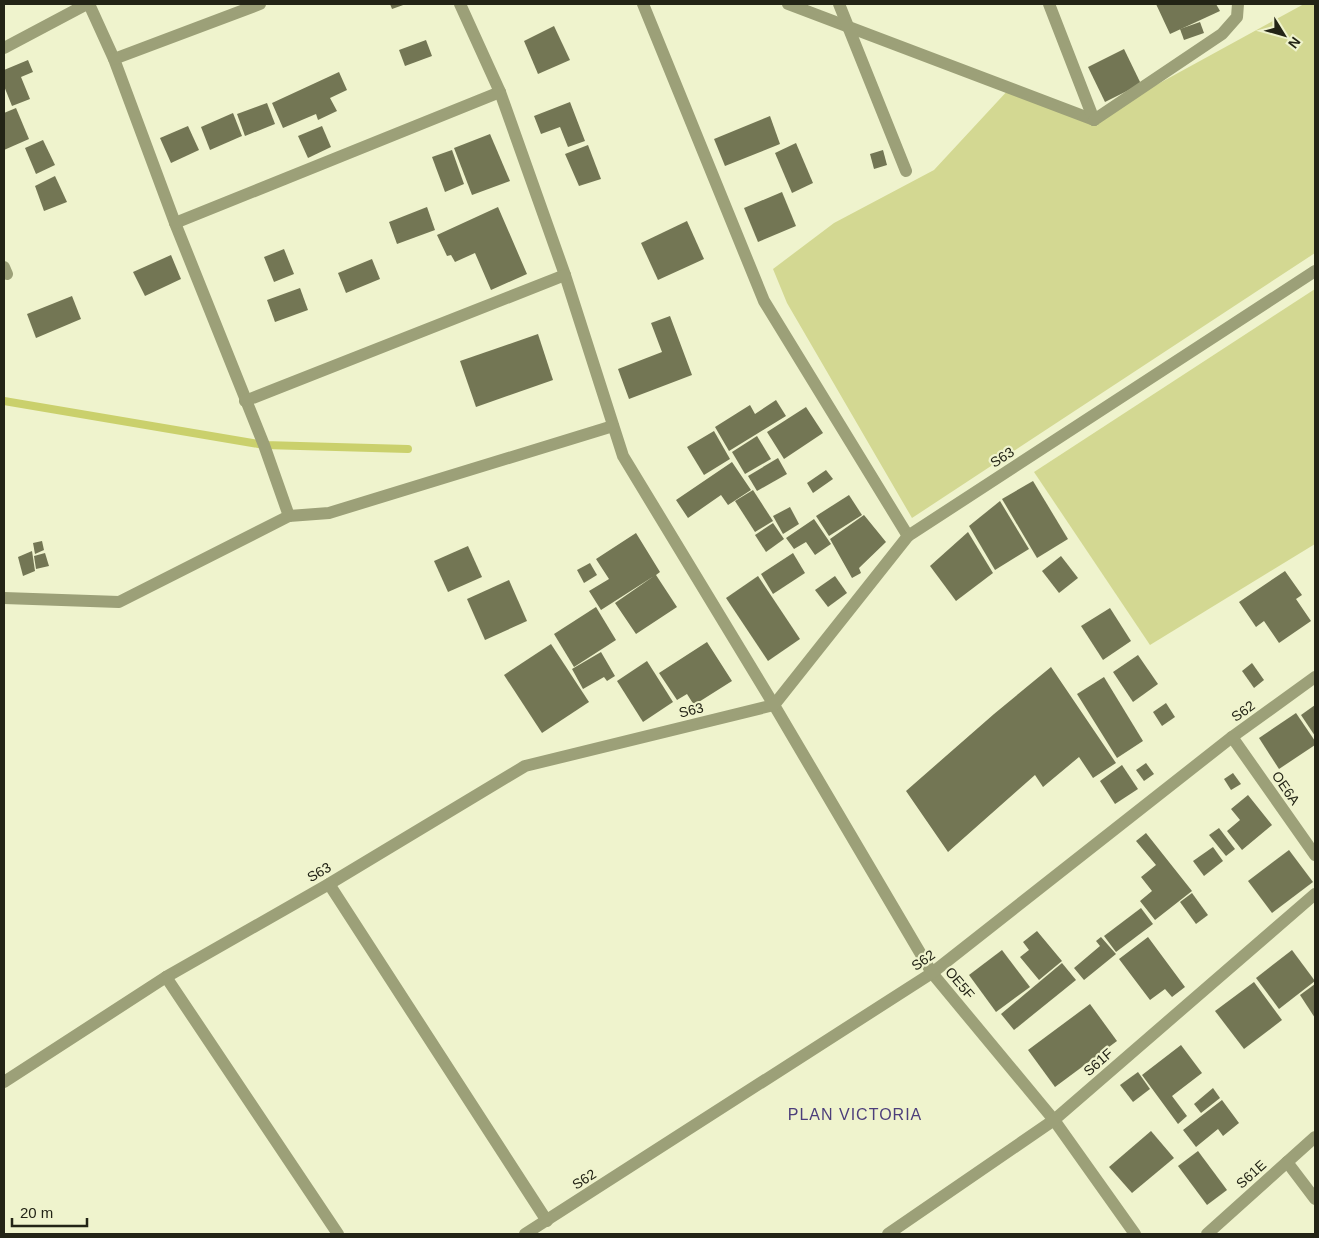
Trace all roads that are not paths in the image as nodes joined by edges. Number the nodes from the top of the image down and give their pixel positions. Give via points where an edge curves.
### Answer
1 (88, 4) edge
2 (260, 4) edge
3 (460, 4) edge
4 (643, 4) edge
5 (788, 4) edge
6 (839, 4) edge
7 (1049, 4) edge
8 (1238, 4) edge
9 (847, 26) junction
10 (4, 48) edge
11 (114, 59) junction
12 (500, 92) junction
13 (1094, 120) junction
14 (906, 171) dead end
15 (175, 223) junction
16 (1315, 272) edge
17 (565, 275) junction
18 (245, 401) junction
19 (613, 426) junction
20 (289, 516) junction
21 (908, 536) junction
22 (4, 598) edge
23 (1315, 677) edge
24 (774, 705) junction
25 (1232, 737) junction
26 (1315, 855) edge
27 (329, 884) junction
28 (1315, 894) edge
29 (932, 973) junction
30 (166, 977) junction
31 (4, 1082) edge
32 (1054, 1120) junction
33 (1315, 1137) edge
34 (1287, 1162) junction
35 (1315, 1199) edge
36 (546, 1221) junction
37 (893, 1233) edge
38 (338, 1234) edge
39 (525, 1234) edge
40 (1136, 1234) edge
41 (1208, 1234) edge

1 - 10 street
1 - 11 street
2 - 11 street
3 - 12 street, OE5F
4 - 21 street via 764,301
5 - 9 street
6 - 9 street
7 - 13 street
8 - 13 street via 1238,17 1222,34
9 - 13 street
9 - 14 street
11 - 15 street
12 - 15 street
12 - 17 street, OE5F
15 - 18 street
16 - 21 street, S63
17 - 18 street
17 - 19 street, OE5F
18 - 20 street
19 - 20 street via 329,513
19 - 24 street, OE5F via 623,456
20 - 22 street via 119,602
21 - 24 street, S63
23 - 25 street, S62
24 - 27 street, S63 via 526,766
24 - 29 street, OE5F
25 - 26 street, OE6A
25 - 29 street, S62
27 - 30 street, S63
27 - 36 street
28 - 32 street, S61F
29 - 32 street, OE5F
29 - 36 street, S62
30 - 31 street, S63
30 - 38 street
32 - 37 street, S61F
32 - 40 street, OE5F
33 - 34 street, S61E
34 - 35 street
34 - 41 street, S61E
36 - 39 street, S62

